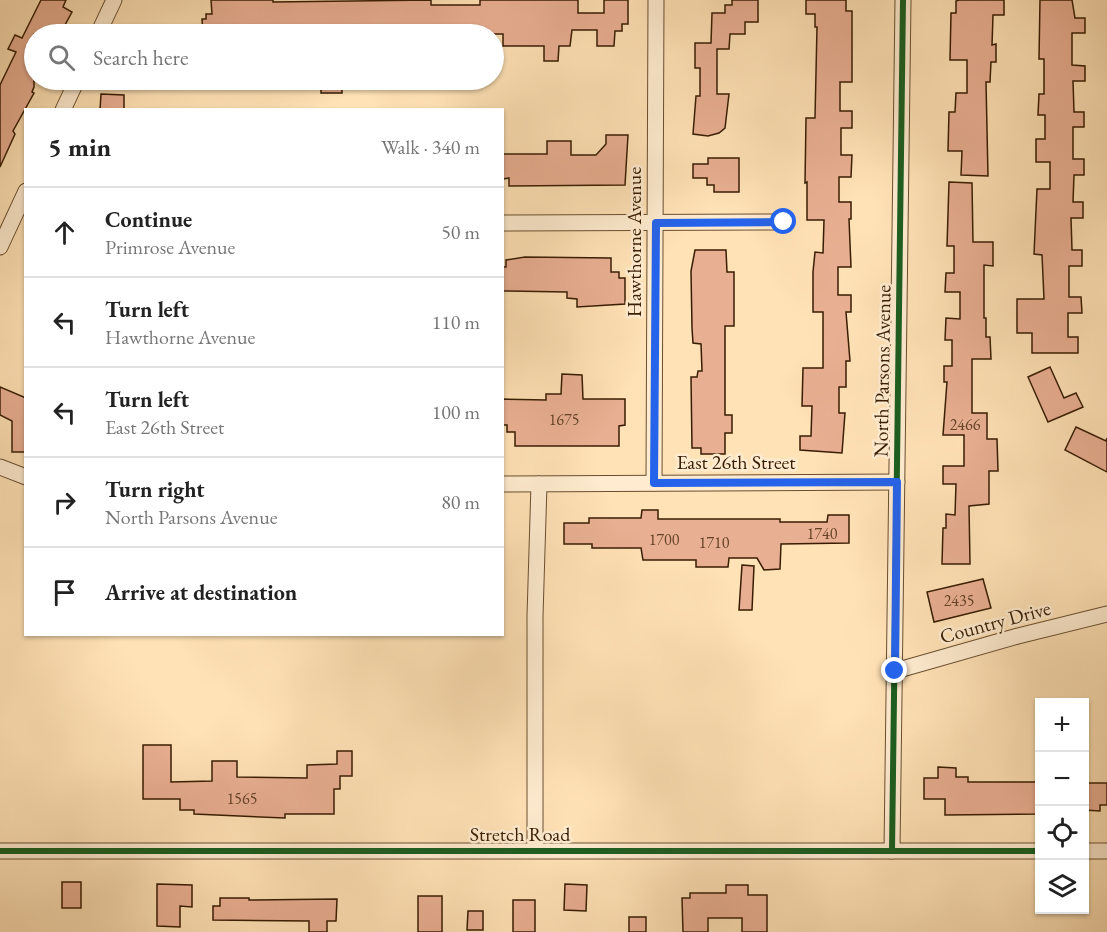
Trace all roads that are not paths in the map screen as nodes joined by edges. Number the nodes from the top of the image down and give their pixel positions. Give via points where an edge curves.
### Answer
1 (114, 0) edge
2 (656, 0) edge
3 (903, 0) edge
4 (103, 24) edge
5 (72, 90) edge
6 (64, 108) edge
7 (24, 200) edge
8 (784, 222) dead end
9 (504, 223) edge
10 (656, 223) junction
11 (18, 225) edge
12 (0, 247) edge
13 (0, 467) edge
14 (24, 476) edge
15 (897, 482) junction
16 (654, 483) junction
17 (504, 484) edge
18 (539, 484) junction
19 (1107, 614) edge
20 (895, 671) junction
21 (535, 850) junction
22 (0, 851) edge
23 (892, 851) junction
24 (1035, 851) edge
25 (1089, 851) edge
26 (1107, 851) edge

1 - 4 street
2 - 10 street, Hawthorne Avenue
3 - 15 street, North Parsons Avenue
5 - 6 street
7 - 11 street
8 - 10 street
9 - 10 street
10 - 16 street, Hawthorne Avenue
11 - 12 street
13 - 14 street
15 - 16 street, East 26th Street
15 - 20 street, North Parsons Avenue
16 - 18 street, East 26th Street
17 - 18 street, East 26th Street
18 - 21 street
19 - 20 street, Country Drive
20 - 23 street, North Parsons Avenue
21 - 22 street, Stretch Road
21 - 23 street, Stretch Road
23 - 24 street, Stretch Road
25 - 26 street

